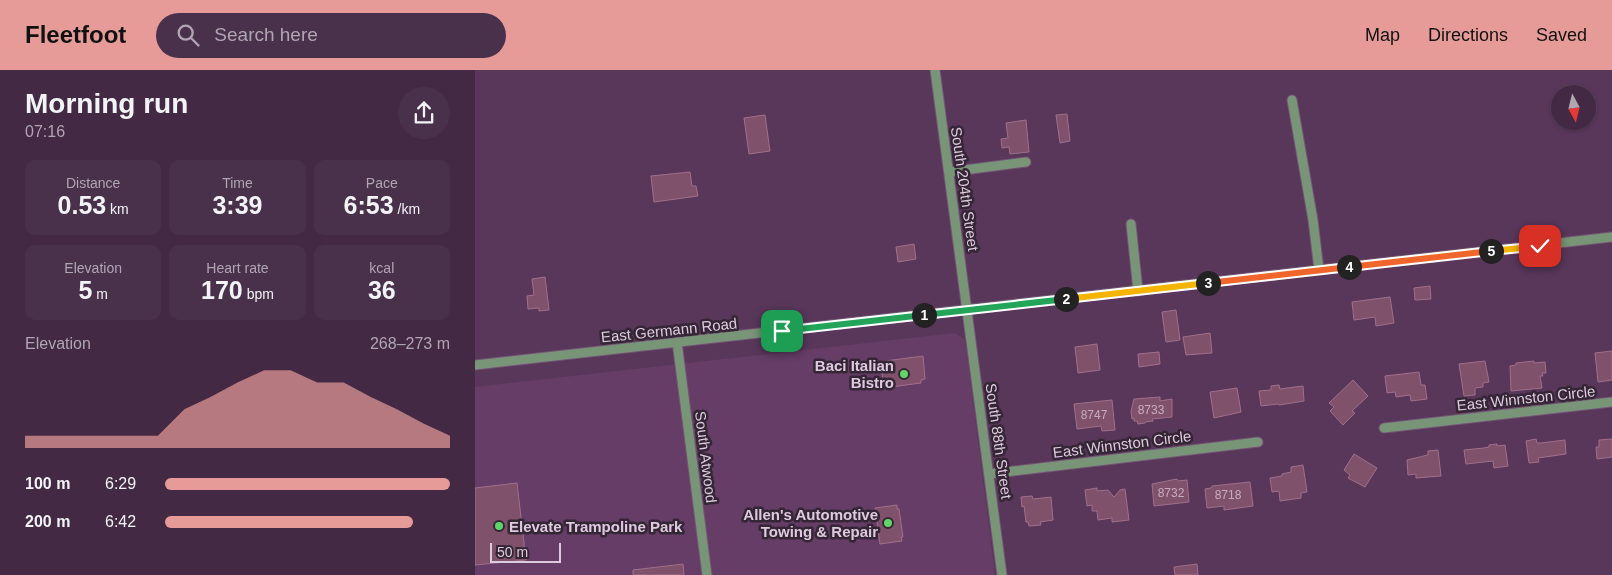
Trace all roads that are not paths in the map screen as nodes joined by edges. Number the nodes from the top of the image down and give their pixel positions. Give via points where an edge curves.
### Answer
1 (935, 70) edge
2 (1292, 100) dead end
3 (1026, 162) dead end
4 (949, 172) junction
5 (1131, 224) dead end
6 (1612, 237) edge
7 (1319, 270) junction
8 (1138, 291) junction
9 (967, 311) junction
10 (677, 342) junction
11 (475, 365) edge
12 (1612, 402) edge
13 (1384, 428) dead end
14 (1258, 442) dead end
15 (989, 474) junction
16 (707, 575) edge
17 (1002, 575) edge

1 - 4 street, South 204th Street
2 - 7 street
3 - 4 street
4 - 9 street, South 204th Street
5 - 8 street
6 - 7 street, East Germann Road
7 - 8 street, East Germann Road
8 - 9 street, East Germann Road
9 - 10 street, East Germann Road
9 - 15 street, South 88th Street
10 - 11 street, East Germann Road
10 - 16 street, South Atwood
12 - 13 street, East Winnston Circle
14 - 15 street, East Winnston Circle
15 - 17 street, South 88th Street

